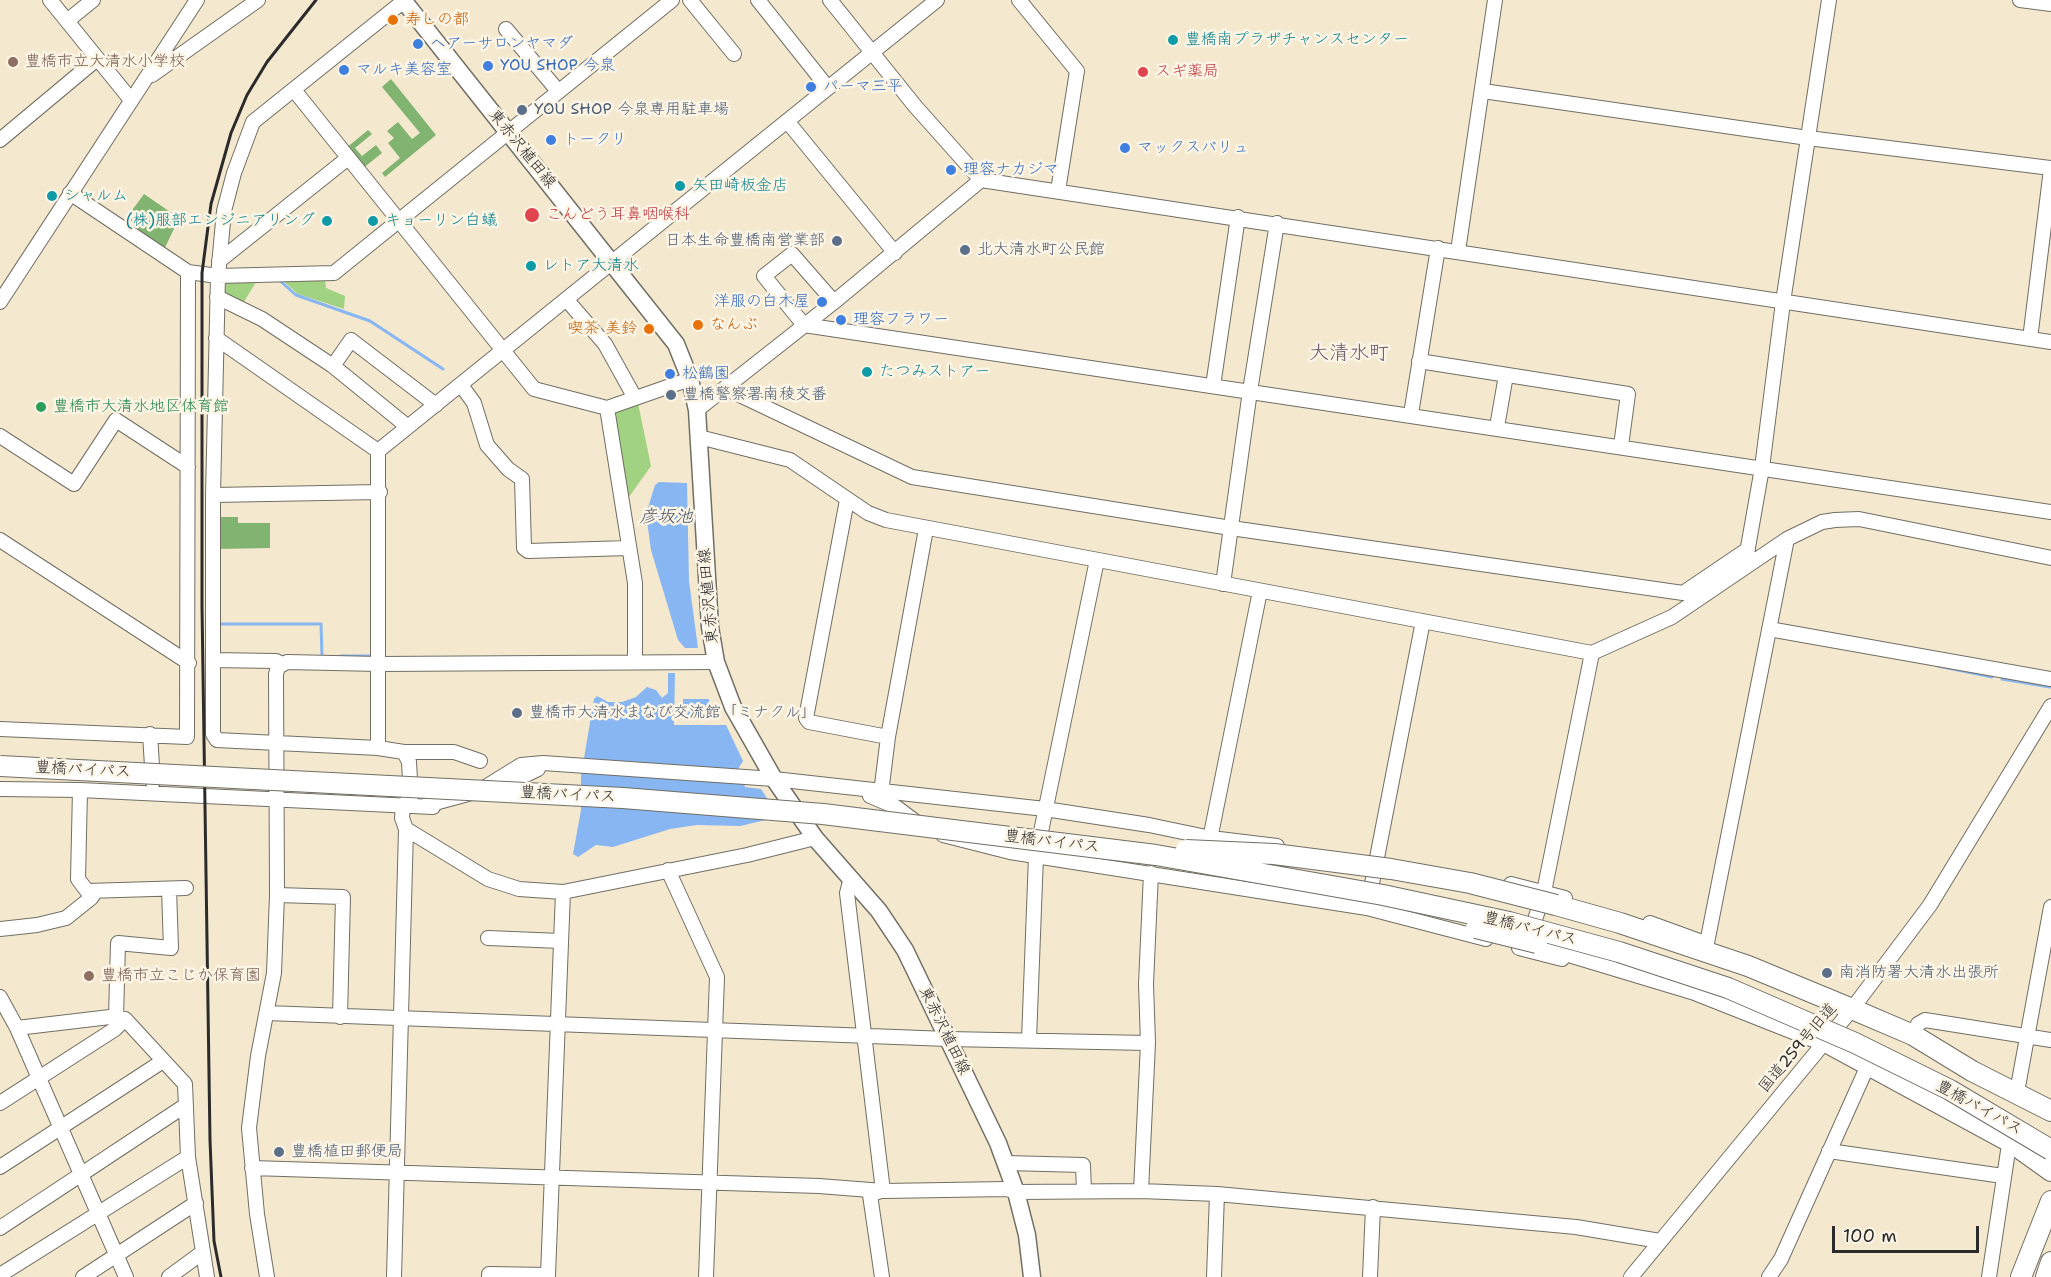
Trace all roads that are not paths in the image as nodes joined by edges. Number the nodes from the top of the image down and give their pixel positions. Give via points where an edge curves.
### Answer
1 (50, 0) edge
2 (93, 0) edge
3 (197, 0) edge
4 (258, 0) edge
5 (404, 0) edge
6 (672, 0) edge
7 (690, 0) edge
8 (758, 0) edge
9 (830, 0) edge
10 (937, 0) edge
11 (1019, 0) edge
12 (1495, 0) edge
13 (1829, 0) edge
14 (2020, 0) edge
15 (2051, 4) edge
16 (67, 21) junction
17 (506, 29) dead end
18 (872, 52) junction
19 (734, 54) dead end
20 (98, 59) junction
21 (145, 80) junction
22 (828, 88) junction
23 (294, 90) junction
24 (1483, 91) junction
25 (558, 92) junction
26 (131, 100) junction
27 (787, 121) junction
28 (508, 132) junction
29 (1808, 138) junction
30 (0, 140) edge
31 (348, 158) junction
32 (2051, 168) edge
33 (981, 180) junction
34 (1058, 191) junction
35 (70, 193) junction
36 (1238, 217) junction
37 (399, 221) junction
38 (1277, 223) junction
39 (1438, 249) junction
40 (1458, 251) junction
41 (895, 253) junction
42 (219, 261) junction
43 (613, 261) junction
44 (188, 272) junction
45 (218, 276) junction
46 (217, 297) junction
47 (566, 299) junction
48 (0, 302) edge
49 (834, 302) junction
50 (1783, 302) junction
51 (804, 325) junction
52 (216, 338) junction
53 (2030, 339) junction
54 (2051, 342) edge
55 (503, 350) junction
56 (1419, 361) junction
57 (333, 366) junction
58 (1506, 375) junction
59 (690, 379) junction
60 (461, 385) junction
61 (1214, 386) junction
62 (725, 388) junction
63 (1250, 391) junction
64 (635, 398) junction
65 (436, 405) junction
66 (608, 408) junction
67 (697, 410) junction
68 (1411, 414) junction
69 (408, 427) junction
70 (1497, 427) junction
71 (0, 436) edge
72 (699, 436) junction
73 (1621, 446) junction
74 (378, 451) junction
75 (188, 467) junction
76 (1762, 468) junction
77 (380, 492) junction
78 (213, 495) junction
79 (847, 500) junction
80 (2051, 512) edge
81 (1231, 528) junction
82 (926, 529) junction
83 (1787, 538) junction
84 (0, 540) edge
85 (629, 548) junction
86 (1750, 555) junction
87 (2051, 558) edge
88 (1097, 560) junction
89 (1223, 584) junction
90 (1260, 591) junction
91 (1423, 621) junction
92 (1769, 629) junction
93 (1592, 653) junction
94 (213, 660) junction
95 (635, 662) junction
96 (716, 662) junction
97 (189, 663) junction
98 (282, 664) junction
99 (379, 664) junction
100 (2051, 679) edge
101 (2051, 706) edge
102 (0, 729) edge
103 (150, 734) junction
104 (888, 737) junction
105 (276, 743) junction
106 (378, 748) junction
107 (404, 752) junction
108 (480, 761) dead end
109 (2, 767) edge
110 (774, 779) junction
111 (80, 780) junction
112 (0, 789) edge
113 (844, 789) junction
114 (154, 793) junction
115 (881, 793) junction
116 (276, 800) junction
117 (403, 806) junction
118 (1045, 809) junction
119 (406, 830) junction
120 (815, 837) junction
121 (1211, 838) junction
122 (1079, 845) junction
123 (1036, 856) junction
124 (1376, 858) junction
125 (668, 870) junction
126 (1151, 873) junction
127 (850, 878) junction
128 (1200, 881) junction
129 (186, 888) dead end
130 (169, 889) junction
131 (1347, 889) junction
132 (96, 891) junction
133 (563, 892) junction
134 (277, 895) junction
135 (1550, 898) junction
136 (2051, 906) edge
137 (1367, 908) junction
138 (0, 929) edge
139 (488, 938) dead end
140 (561, 940) junction
141 (1526, 949) junction
142 (1710, 949) junction
143 (1695, 990) junction
144 (0, 997) edge
145 (1852, 1009) junction
146 (267, 1013) junction
147 (340, 1017) junction
148 (121, 1018) junction
149 (403, 1020) junction
150 (558, 1024) junction
151 (17, 1028) junction
152 (716, 1030) junction
153 (865, 1035) junction
154 (1913, 1035) junction
155 (2026, 1036) junction
156 (948, 1039) junction
157 (1029, 1040) junction
158 (2051, 1040) edge
159 (1824, 1041) junction
160 (1148, 1042) junction
161 (164, 1061) junction
162 (1869, 1063) junction
163 (39, 1079) junction
164 (2017, 1092) junction
165 (0, 1103) edge
166 (186, 1105) junction
167 (2051, 1111) edge
168 (60, 1128) junction
169 (2012, 1143) junction
170 (2051, 1150) edge
171 (1829, 1151) junction
172 (188, 1157) junction
173 (1006, 1163) junction
174 (0, 1167) edge
175 (252, 1168) junction
176 (2051, 1171) edge
177 (398, 1172) junction
178 (80, 1175) junction
179 (2004, 1176) junction
180 (552, 1178) junction
181 (709, 1183) junction
182 (883, 1191) junction
183 (1084, 1191) junction
184 (1141, 1191) junction
185 (1016, 1192) junction
186 (1217, 1194) junction
187 (2051, 1202) edge
188 (196, 1203) junction
189 (1373, 1207) junction
190 (98, 1214) junction
191 (0, 1228) edge
192 (1660, 1241) junction
193 (203, 1252) junction
194 (116, 1256) junction
195 (2051, 1262) edge
196 (0, 1275) edge
197 (83, 1277) edge
198 (126, 1277) edge
199 (169, 1277) edge
200 (207, 1277) edge
201 (267, 1277) edge
202 (394, 1277) edge
203 (489, 1277) edge
204 (706, 1277) edge
205 (882, 1277) edge
206 (1032, 1277) edge
207 (1214, 1277) edge
208 (1370, 1277) edge
209 (1631, 1277) edge
210 (1769, 1277) edge
211 (1989, 1277) edge
212 (2021, 1277) edge
213 (2046, 1277) edge

1 - 16 street
2 - 16 street
3 - 21 street
4 - 21 street
5 - 23 street
5 - 28 main road, 東赤沢植田線
6 - 25 street
7 - 19 street
8 - 22 street
9 - 18 street
10 - 18 street
11 - 34 street via 1077,71
12 - 24 street
13 - 29 street
14 - 15 street
16 - 20 street
17 - 25 street
18 - 22 street
18 - 33 street
20 - 26 street
20 - 30 street
21 - 26 street
22 - 27 street
23 - 31 street
23 - 42 street via 253,122 244,141 224,211
24 - 29 street
24 - 40 street
25 - 28 street
26 - 35 street
27 - 41 street
27 - 43 street
28 - 37 street
28 - 43 main road, 東赤沢植田線
29 - 32 street
29 - 50 street
31 - 37 street
31 - 42 street
32 - 53 street
33 - 34 street
33 - 41 street
34 - 36 street
35 - 44 street
35 - 48 street
36 - 38 street
36 - 61 street
37 - 45 street via 334,273
37 - 55 street
38 - 39 street
38 - 63 street
39 - 40 street
39 - 56 street
40 - 50 street
41 - 49 street
42 - 45 street
43 - 47 street
43 - 59 main road, 東赤沢植田線 via 669,333
44 - 45 street
44 - 75 street
45 - 46 street
46 - 52 street
46 - 57 street via 262,319
47 - 55 street
47 - 64 street via 601,339
49 - 51 street
49 - 51 street via 792,254 764,276
50 - 53 street
50 - 76 street
51 - 61 street
51 - 62 street
52 - 74 street
52 - 78 street
53 - 54 street
55 - 60 street
55 - 66 street via 534,390
56 - 58 street
56 - 68 street
57 - 65 street via 351,340
57 - 69 street
58 - 70 street
58 - 73 street via 1628,394
59 - 64 street
59 - 67 main road, 東赤沢植田線
60 - 65 street
60 - 85 street via 474,403 487,445 522,479 524,548
61 - 63 street
62 - 67 street
62 - 81 street via 912,477
63 - 68 street
63 - 81 street
64 - 66 street
65 - 69 street
66 - 85 street
67 - 72 main road, 東赤沢植田線
68 - 70 street
69 - 74 street
70 - 73 street
71 - 75 street via 74,484 116,420
72 - 79 street via 790,460
72 - 96 main road, 東赤沢植田線 via 710,627
73 - 76 street
74 - 77 street
75 - 97 street
76 - 80 street
76 - 86 street
77 - 78 street
77 - 99 street
78 - 94 street
79 - 82 street via 876,517
79 - 104 street via 806,718 809,722
81 - 86 street via 1683,593
81 - 89 street
82 - 88 street
82 - 104 street
83 - 86 street
83 - 87 street via 1822,522 1859,519
83 - 92 street
84 - 97 street
85 - 95 street via 634,584
86 - 93 street via 1672,617
88 - 89 street
88 - 118 street
89 - 90 street
90 - 91 street
90 - 121 street
91 - 93 street
91 - 124 street
92 - 100 street
92 - 142 street
93 - 135 street
94 - 98 street
94 - 105 street via 213,731 217,740
95 - 96 street
95 - 99 street
96 - 110 main road, 東赤沢植田線 via 733,707
97 - 103 street via 187,737
98 - 99 street
98 - 105 street via 276,674
99 - 106 street
101 - 145 street, 国道259号旧道 via 1930,905
102 - 103 street
103 - 114 street
104 - 115 street
105 - 106 street
105 - 116 street
106 - 107 street
107 - 108 street via 454,752
107 - 117 street via 409,762 411,797
109 - 111 highway, 豊橋バイパス, bridge
110 - 113 street
110 - 117 street via 543,763 521,765 479,791 424,806
110 - 120 main road, 東赤沢植田線
111 - 112 street
111 - 114 street
111 - 122 highway, 豊橋バイパス, bridge via 623,798 823,814
111 - 132 street via 78,879 87,891
113 - 115 street
113 - 123 street via 896,807 930,831 986,848
114 - 116 street
115 - 118 street
116 - 117 street
116 - 134 street
117 - 119 street
118 - 121 street
118 - 123 street
119 - 133 street via 488,879 519,889
119 - 149 street
120 - 125 street
120 - 127 main road, 東赤沢植田線
121 - 124 street
121 - 128 street
122 - 131 highway, 豊橋バイパス, bridge
122 - 135 highway, bridge via 1297,857
123 - 126 street
123 - 157 street
124 - 135 street via 1468,873
124 - 137 street
125 - 133 street
125 - 152 street via 717,977
126 - 128 street
126 - 160 street via 1146,984
127 - 153 street via 847,893
127 - 156 main road, 東赤沢植田線 via 879,911 905,950
128 - 137 street
129 - 130 street
130 - 132 street
130 - 148 street via 171,948 118,943
131 - 143 highway, bridge via 1373,902 1549,946
131 - 170 highway, 豊橋バイパス, bridge via 1509,922 1619,952 1728,988 1855,1043 1950,1090
132 - 138 street via 66,918
133 - 140 street
134 - 146 street via 274,973
134 - 147 street via 343,897
135 - 141 street
135 - 142 highway
136 - 155 street
137 - 141 street
139 - 140 street
140 - 150 street
141 - 143 street via 1653,985
142 - 145 highway
143 - 159 highway
144 - 151 street
145 - 154 highway
145 - 159 street, 国道259号旧道
146 - 147 street
146 - 175 street via 251,1100
147 - 149 street
148 - 151 street
148 - 161 street
148 - 163 street via 115,1029
149 - 150 street
149 - 177 street
150 - 152 street
150 - 180 street
151 - 163 street
152 - 153 street
152 - 181 street
153 - 156 street
153 - 182 street
154 - 155 street via 1925,1020
154 - 164 highway via 1972,1071
155 - 158 street
155 - 164 street
156 - 157 street
156 - 173 main road, 東赤沢植田線
157 - 160 street
159 - 162 highway
159 - 192 street, 国道259号旧道
160 - 184 street
161 - 166 street via 185,1084
161 - 168 street
162 - 169 highway
162 - 171 street
163 - 165 street
163 - 168 street
164 - 167 highway
166 - 172 street
166 - 178 street
168 - 174 street
168 - 178 street
169 - 176 highway
169 - 179 street
171 - 179 street
171 - 210 street
172 - 188 street
172 - 190 street
173 - 183 street via 1083,1166
173 - 185 main road, 東赤沢植田線
175 - 177 street
175 - 201 street
177 - 180 street
177 - 202 street
178 - 190 street
178 - 191 street
179 - 211 street
180 - 181 street
180 - 203 street via 548,1275
181 - 182 street
181 - 204 street
182 - 185 street via 1007,1188
182 - 205 street via 870,1194
183 - 184 street
183 - 185 street
184 - 186 street
185 - 206 main road, 東赤沢植田線
186 - 189 street
186 - 207 street
187 - 212 highway
188 - 193 street
188 - 194 street
189 - 192 street via 1576,1227
189 - 208 street
190 - 194 street
190 - 196 street
192 - 209 street, 国道259号旧道
193 - 199 street
193 - 200 street
194 - 197 street
194 - 198 street
195 - 213 highway

